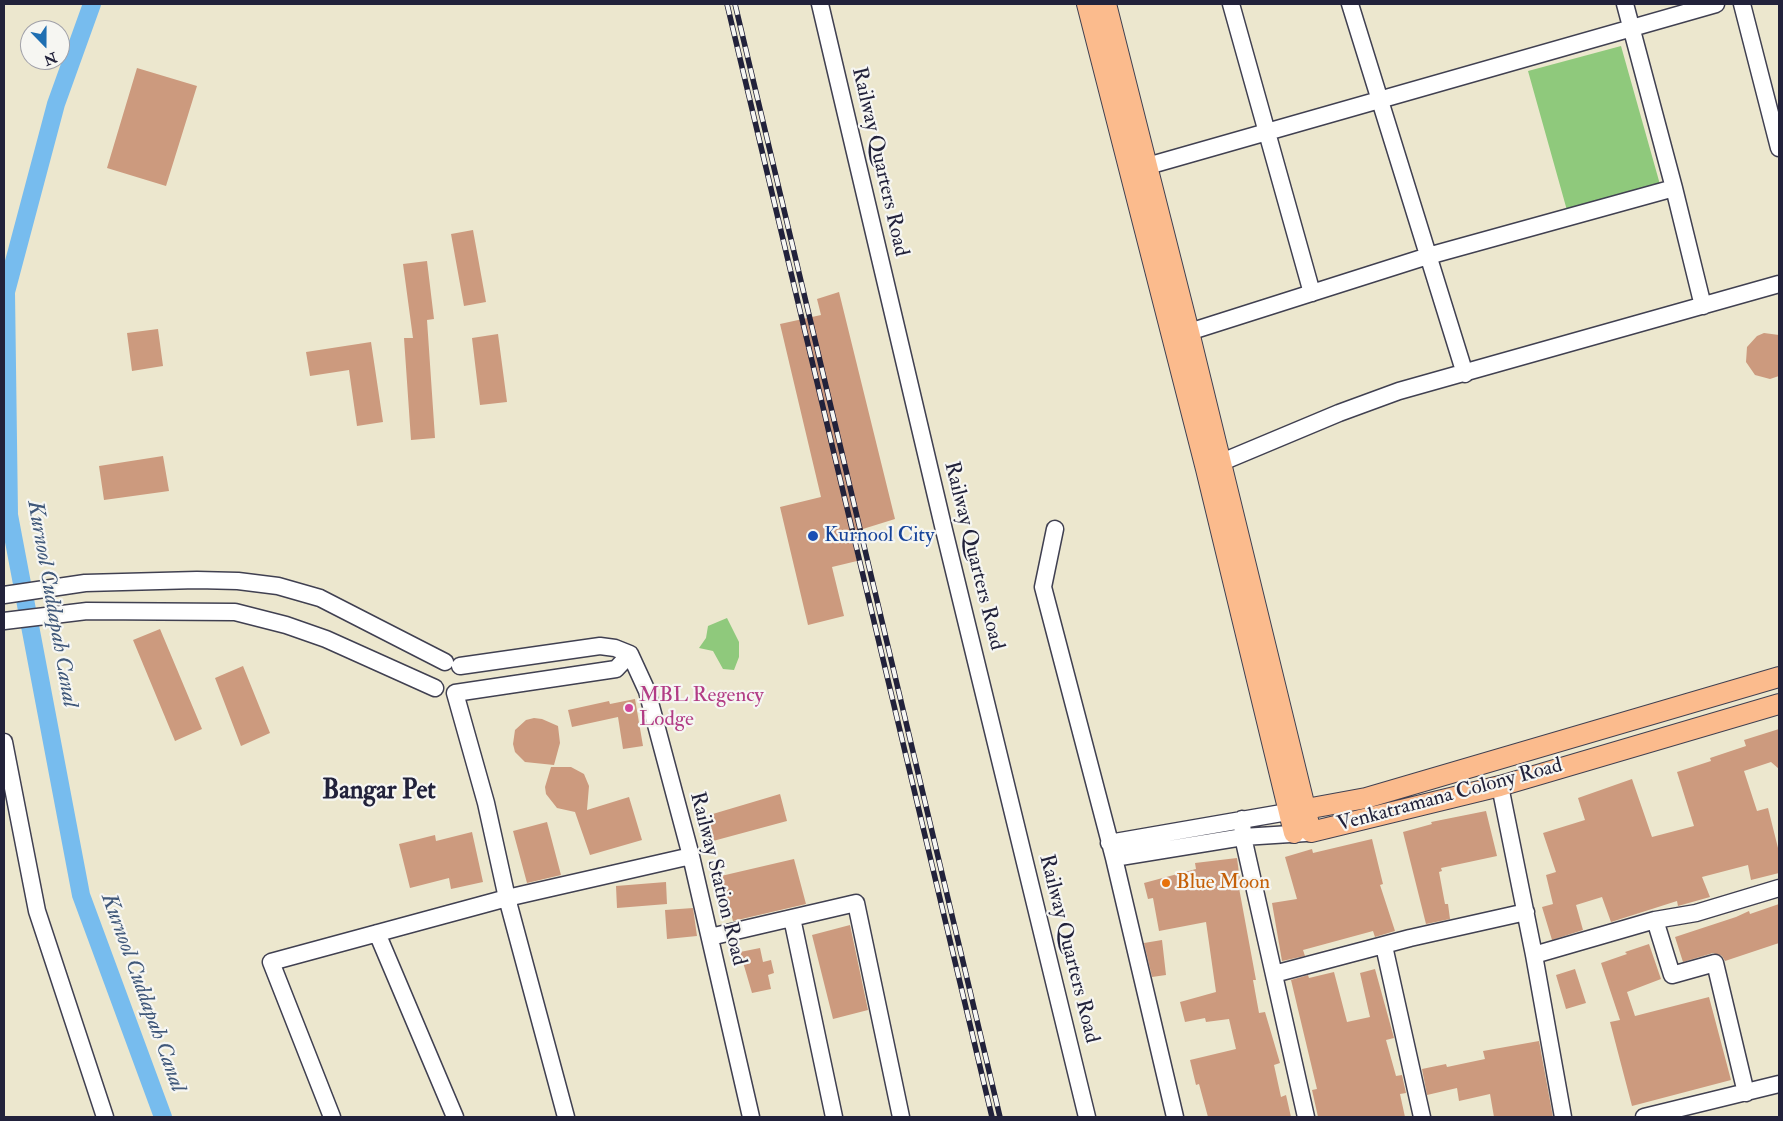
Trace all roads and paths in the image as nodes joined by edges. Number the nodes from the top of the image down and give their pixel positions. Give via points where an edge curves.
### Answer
1 (820, 4) edge
2 (1087, 4) edge
3 (1106, 4) edge
4 (1231, 4) edge
5 (1350, 4) edge
6 (1625, 4) edge
7 (1716, 4) edge
8 (1742, 4) edge
9 (1632, 28) junction
10 (1379, 99) junction
11 (1266, 131) junction
12 (1779, 148) edge
13 (1139, 169) junction
14 (1674, 188) junction
15 (1428, 256) junction
16 (1779, 284) edge
17 (1312, 293) junction
18 (1703, 306) junction
19 (1189, 332) junction
20 (1465, 374) junction
21 (1213, 466) junction
22 (1055, 529) dead end
23 (4, 595) edge
24 (4, 621) edge
25 (630, 654) junction
26 (452, 664) junction
27 (1779, 676) edge
28 (435, 688) junction
29 (455, 693) junction
30 (1779, 704) edge
31 (4, 742) edge
32 (1500, 786) junction
33 (1296, 811) junction
34 (1242, 819) junction
35 (1302, 833) junction
36 (1243, 837) junction
37 (1112, 850) junction
38 (691, 856) junction
39 (1779, 888) edge
40 (507, 898) junction
41 (1526, 912) junction
42 (792, 918) junction
43 (1655, 920) junction
44 (377, 933) junction
45 (710, 937) junction
46 (1384, 946) junction
47 (1534, 955) junction
48 (1274, 974) junction
49 (1779, 1084) edge
50 (1746, 1093) junction
51 (105, 1117) edge
52 (332, 1117) edge
53 (455, 1117) edge
54 (566, 1117) edge
55 (751, 1117) edge
56 (834, 1117) edge
57 (901, 1117) edge
58 (1087, 1117) edge
59 (1175, 1117) edge
60 (1306, 1117) edge
61 (1422, 1117) edge
62 (1563, 1117) edge
63 (1644, 1117) edge

1 - 58 street, Railway Quarters Road
2 - 13 main road
3 - 13 main road
4 - 11 street
5 - 10 street
6 - 9 street
7 - 9 street
8 - 12 street
9 - 10 street
9 - 14 street
10 - 11 street
10 - 15 street
11 - 13 street
11 - 17 street
13 - 19 main road
13 - 21 main road
14 - 15 street
14 - 18 street
15 - 17 street
15 - 20 street
16 - 18 street
17 - 19 street
18 - 20 street
19 - 21 main road
20 - 21 street via 1399,391
21 - 33 main road
22 - 37 street via 1043,587
23 - 26 street via 85,583 197,580 278,586 320,598
24 - 28 street via 87,611 235,612 326,640
25 - 26 street via 600,646
25 - 29 street via 616,670
25 - 38 street, Railway Station Road via 647,691
26 - 28 street via 436,667 432,678
26 - 29 street via 464,681
27 - 33 main road via 1366,798
28 - 29 street via 444,694
29 - 40 street via 486,803
30 - 32 main road, Venkatramana Colony Road
31 - 51 street via 37,911
32 - 35 main road, Venkatramana Colony Road
32 - 41 street
33 - 34 street
33 - 35 main road
34 - 36 street
34 - 37 street
35 - 36 street, Venkatramana Colony Road
36 - 37 street, Venkatramana Colony Road
36 - 48 street
37 - 59 street
38 - 40 street
38 - 45 street, Railway Station Road
39 - 43 street via 1696,913
40 - 44 street
40 - 54 street
41 - 46 street
41 - 47 street
42 - 45 street
42 - 56 street
42 - 57 street via 856,903
43 - 47 street
43 - 50 street via 1672,975 1715,964
44 - 52 street via 271,962
44 - 53 street
45 - 55 street, Railway Station Road
46 - 48 street
46 - 61 street
47 - 62 street
48 - 60 street
49 - 50 street
50 - 63 street

